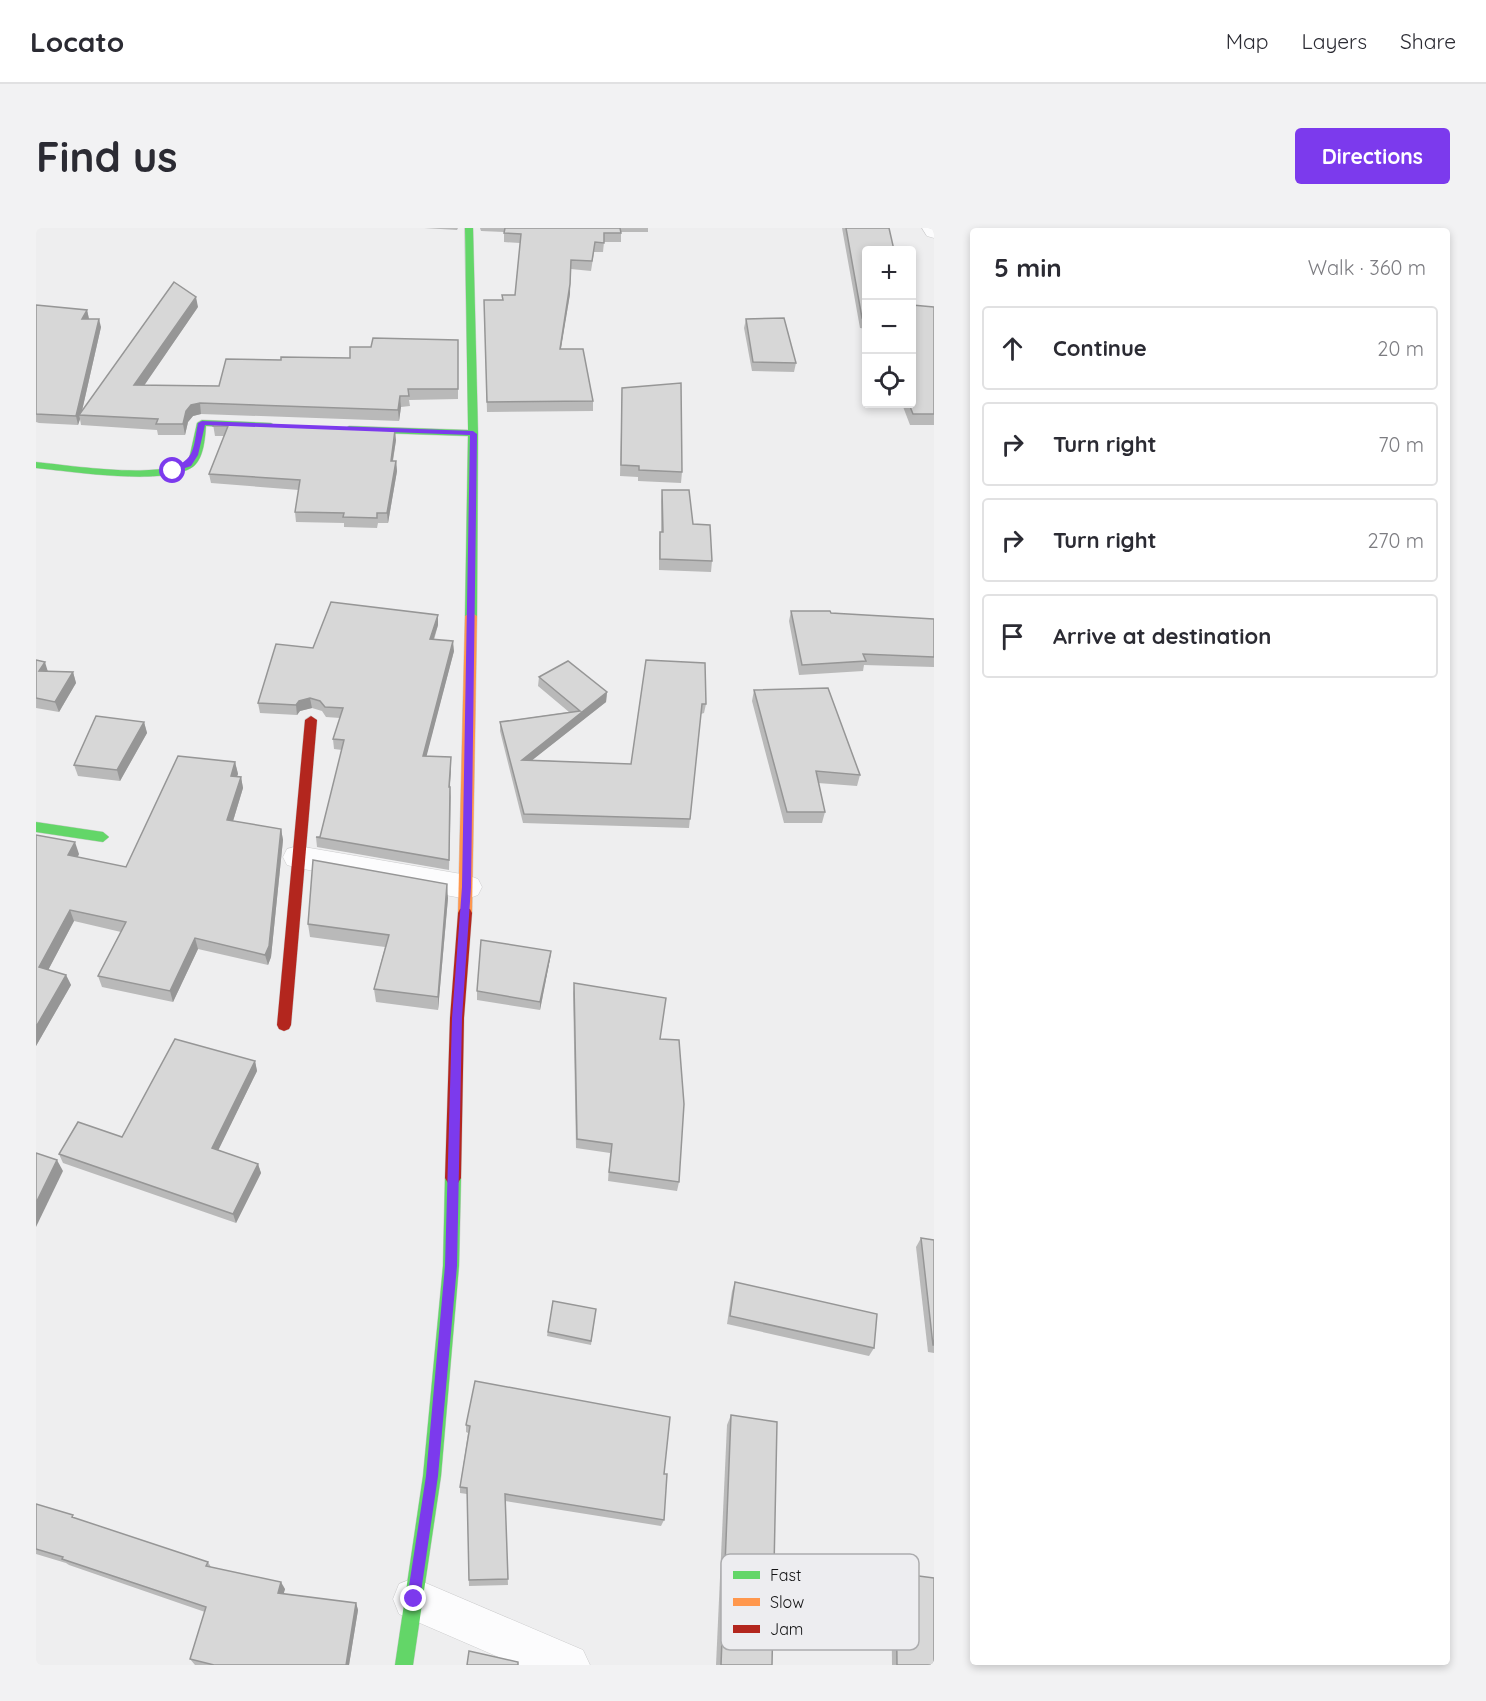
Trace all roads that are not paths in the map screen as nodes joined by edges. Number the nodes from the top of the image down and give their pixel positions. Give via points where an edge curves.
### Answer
1 (469, 228) edge
2 (932, 228) edge
3 (934, 232) edge
4 (283, 426) edge
5 (330, 428) edge
6 (473, 434) junction
7 (36, 465) edge
8 (311, 720) dead end
9 (36, 827) edge
10 (103, 837) dead end
11 (298, 857) junction
12 (466, 887) junction
13 (284, 1025) dead end
14 (414, 1599) junction
15 (404, 1665) edge
16 (568, 1665) edge

1 - 6 street
2 - 3 street
4 - 7 street via 202,423 189,465 173,471
5 - 6 street
6 - 12 street
8 - 11 street
9 - 10 street
11 - 12 street
11 - 13 street
12 - 14 street via 457,1018 451,1266 432,1476
14 - 15 street
14 - 16 street

